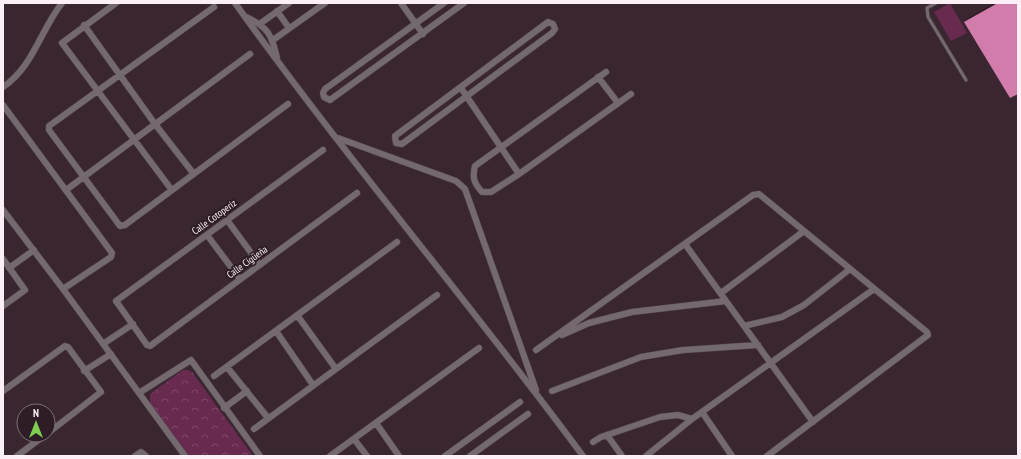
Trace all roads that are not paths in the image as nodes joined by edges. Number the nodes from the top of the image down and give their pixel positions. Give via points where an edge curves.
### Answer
1 (62, 3) edge
2 (116, 3) edge
3 (235, 3) edge
4 (289, 3) edge
5 (325, 3) edge
6 (401, 3) edge
7 (444, 3) edge
8 (464, 3) edge
9 (936, 3) edge
10 (214, 7) dead end
11 (277, 12) junction
12 (245, 17) junction
13 (261, 23) junction
14 (415, 24) junction
15 (84, 25) junction
16 (289, 28) junction
17 (423, 34) junction
18 (273, 40) junction
19 (250, 54) dead end
20 (277, 59) junction
21 (606, 72) dead end
22 (120, 76) junction
23 (598, 77) junction
24 (966, 80) dead end
25 (3, 87) edge
26 (461, 88) junction
27 (99, 91) junction
28 (631, 94) dead end
29 (467, 97) junction
30 (618, 102) junction
31 (288, 104) dead end
32 (3, 105) edge
33 (155, 124) junction
34 (338, 138) junction
35 (135, 139) junction
36 (500, 148) junction
37 (323, 150) dead end
38 (193, 173) junction
39 (518, 174) junction
40 (84, 177) junction
41 (475, 183) junction
42 (171, 189) junction
43 (465, 189) junction
44 (66, 190) junction
45 (357, 193) dead end
46 (3, 210) edge
47 (227, 220) junction
48 (804, 230) junction
49 (207, 235) junction
50 (397, 242) dead end
51 (685, 244) junction
52 (34, 250) junction
53 (3, 260) edge
54 (260, 265) junction
55 (10, 268) junction
56 (850, 269) junction
57 (240, 279) junction
58 (63, 289) junction
59 (874, 290) junction
60 (721, 293) junction
61 (437, 295) dead end
62 (726, 301) junction
63 (3, 306) edge
64 (297, 315) junction
65 (133, 324) junction
66 (744, 326) junction
67 (276, 331) junction
68 (551, 339) junction
69 (103, 344) junction
70 (758, 346) junction
71 (479, 348) dead end
72 (536, 350) dead end
73 (111, 354) junction
74 (770, 363) junction
75 (227, 367) junction
76 (336, 369) junction
77 (84, 371) junction
78 (214, 376) dead end
79 (313, 385) junction
80 (3, 391) edge
81 (247, 391) junction
82 (552, 391) dead end
83 (139, 393) junction
84 (538, 395) junction
85 (520, 402) dead end
86 (224, 408) junction
87 (702, 412) junction
88 (528, 414) dead end
89 (268, 418) junction
90 (692, 419) junction
91 (376, 422) junction
92 (813, 422) junction
93 (56, 427) edge
94 (254, 429) dead end
95 (607, 435) junction
96 (354, 439) junction
97 (593, 442) dead end
98 (34, 443) edge
99 (17, 456) edge
100 (135, 456) edge
101 (146, 456) edge
102 (184, 456) edge
103 (260, 456) edge
104 (330, 456) edge
105 (367, 456) edge
106 (399, 456) edge
107 (445, 456) edge
108 (470, 456) edge
109 (583, 456) edge
110 (622, 456) edge
111 (646, 456) edge
112 (732, 456) edge
113 (767, 456) edge

1 - 25 street via 32,57 14,80
2 - 15 street
3 - 12 street
4 - 11 street
5 - 16 street
6 - 14 street
7 - 14 street
8 - 17 street
9 - 24 lane via 927,8 928,17
10 - 22 street
11 - 13 street
11 - 16 street
12 - 13 street
12 - 20 street
13 - 18 street
14 - 17 street
14 - 17 street via 326,89 324,97 330,100
15 - 22 street
15 - 27 street via 62,42
16 - 18 street
18 - 20 street
19 - 33 street
20 - 34 street
21 - 23 street
22 - 27 street
22 - 33 street
23 - 30 street
23 - 36 street
26 - 29 street
26 - 29 street via 395,136 396,143 402,144
26 - 29 street via 548,22 553,24 552,33
27 - 35 street
27 - 40 street via 49,126 49,130
28 - 30 street
29 - 36 street
30 - 39 street
31 - 38 street
32 - 44 street
33 - 35 street
33 - 38 street
34 - 43 street via 456,181
34 - 84 street
35 - 40 street
35 - 42 street
36 - 39 street
36 - 41 street via 475,166 472,175
37 - 47 street, Calle Cotoperiz
38 - 42 street
39 - 41 street via 491,192 482,192
40 - 42 street via 120,226 125,225
40 - 44 street
41 - 43 street
43 - 84 street
44 - 58 street via 112,255
45 - 54 street, Calle Cigüeña
46 - 52 street
47 - 49 street, Calle Cotoperiz
47 - 54 street
48 - 51 street via 756,194
48 - 56 street
48 - 60 street
49 - 57 street
49 - 65 street, Calle Cotoperiz via 116,301
50 - 64 street
51 - 60 street
51 - 68 street
52 - 55 street
52 - 58 street
53 - 55 street
54 - 57 street, Calle Cigüeña
55 - 63 street via 25,290
56 - 59 street
56 - 66 street via 804,305 782,317
57 - 65 street, Calle Cigüeña via 150,346
58 - 69 street
59 - 74 street
59 - 92 street via 928,335
60 - 62 street
61 - 76 street
62 - 66 street
62 - 68 street via 632,312 589,323
64 - 67 street
64 - 76 street
65 - 69 street
66 - 70 street
67 - 75 street
67 - 79 street
68 - 72 street
69 - 73 street
70 - 74 street
70 - 82 street via 683,350 641,357
71 - 91 street
73 - 77 street
73 - 83 street
74 - 87 street
74 - 92 street
75 - 78 street
75 - 81 street
76 - 79 street
77 - 80 street via 65,346
77 - 93 street via 100,394
79 - 89 street
81 - 86 street
81 - 89 street
83 - 86 street via 192,360
83 - 102 street
84 - 109 street
85 - 107 street
86 - 103 street
87 - 90 street
87 - 112 street
88 - 108 street
89 - 94 street
90 - 95 street via 678,415 660,417
90 - 111 street
91 - 96 street
91 - 106 street
92 - 113 street
95 - 97 street
95 - 110 street
96 - 104 street
96 - 105 street
98 - 99 street
100 - 101 street via 141,452

